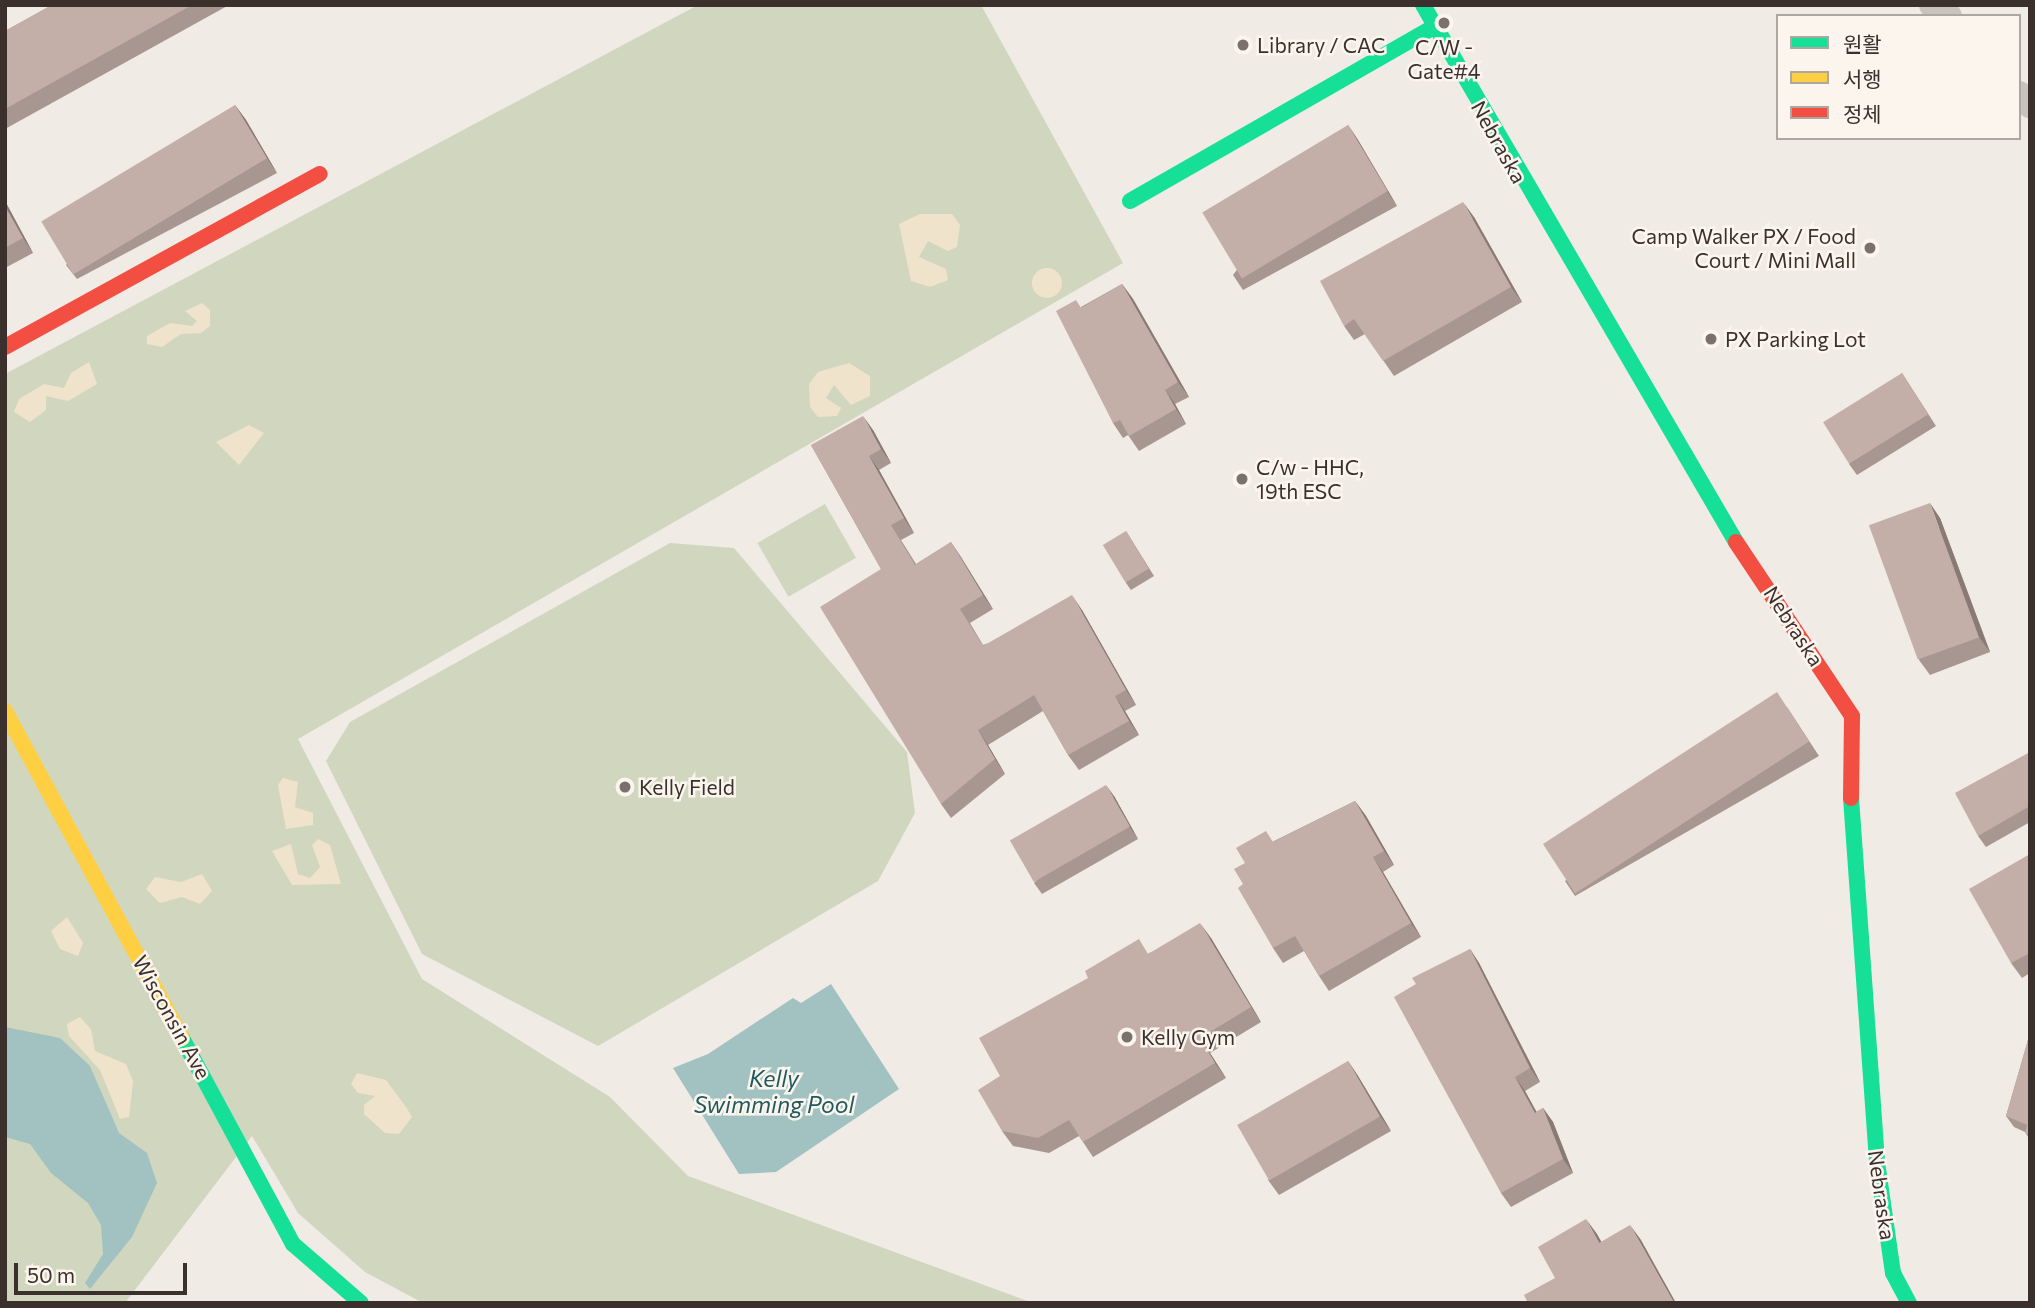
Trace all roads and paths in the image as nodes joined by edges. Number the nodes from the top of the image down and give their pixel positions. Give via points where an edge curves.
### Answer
1 (1423, 5) edge
2 (1435, 26) junction
3 (320, 174) dead end
4 (1130, 201) dead end
5 (5, 347) edge
6 (5, 711) edge
7 (361, 1303) edge
8 (1909, 1303) edge

1 - 2 street, Nebraska
2 - 4 street
2 - 8 street, Nebraska via 1702,491 1852,716 1850,854 1877,1162 1893,1273
3 - 5 street
6 - 7 street, Wisconsin Ave via 293,1244

